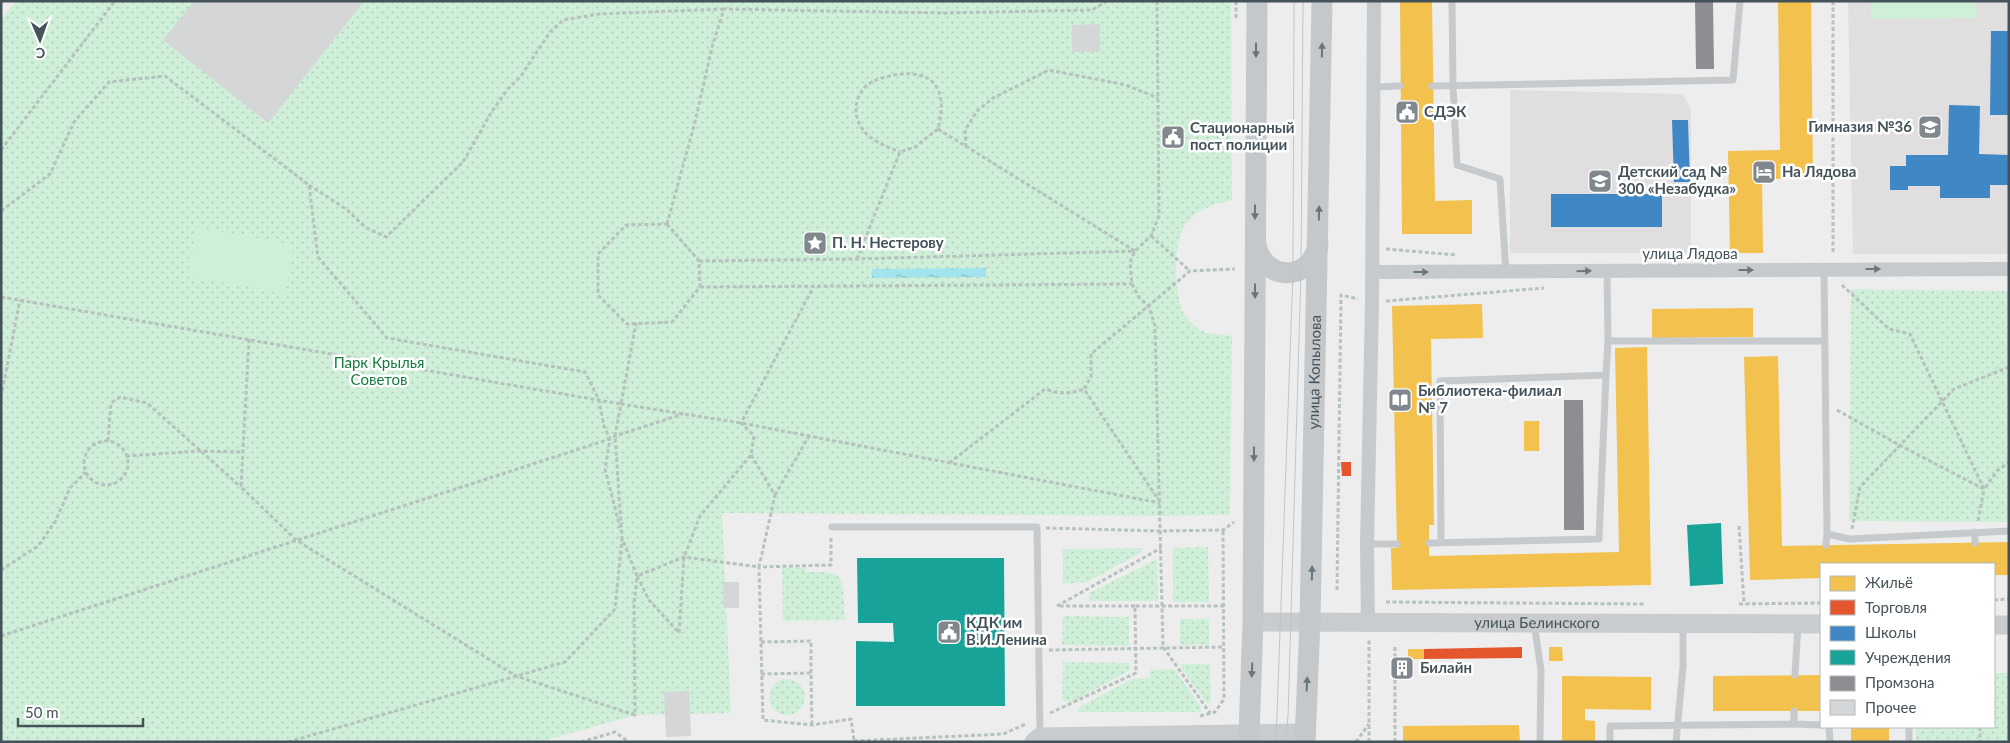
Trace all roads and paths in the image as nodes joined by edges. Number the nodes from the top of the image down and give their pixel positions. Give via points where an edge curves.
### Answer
1 (115, 1) edge
2 (1107, 1) edge
3 (1157, 1) edge
4 (1257, 1) edge
5 (1322, 1) edge
6 (1374, 1) edge
7 (1452, 1) edge
8 (1740, 1) edge
9 (1833, 1) edge
10 (724, 9) junction
11 (1453, 84) junction
12 (1400, 86) dead end
13 (1432, 86) dead end
14 (1373, 87) junction
15 (1158, 98) junction
16 (938, 130) junction
17 (966, 147) junction
18 (1, 150) edge
19 (900, 152) junction
20 (309, 185) junction
21 (1, 211) edge
22 (667, 224) junction
23 (1151, 236) junction
24 (1255, 242) junction
25 (1319, 242) junction
26 (1135, 251) junction
27 (1833, 253) dead end
28 (857, 260) junction
29 (700, 261) junction
30 (1235, 269) dead end
31 (2009, 269) edge
32 (1190, 271) junction
33 (1607, 271) junction
34 (1372, 272) junction
35 (1506, 273) junction
36 (1825, 276) junction
37 (1132, 284) junction
38 (1849, 284) dead end
39 (1842, 285) junction
40 (814, 286) junction
41 (700, 287) junction
42 (1548, 287) dead end
43 (1, 297) edge
44 (20, 300) junction
45 (1372, 303) junction
46 (1149, 307) junction
47 (636, 323) junction
48 (250, 339) junction
49 (1825, 340) junction
50 (1608, 341) junction
51 (2009, 367) edge
52 (1606, 376) junction
53 (1084, 389) junction
54 (1, 397) edge
55 (599, 400) junction
56 (1825, 400) junction
57 (1943, 402) junction
58 (621, 404) junction
59 (685, 413) junction
60 (741, 423) junction
61 (615, 436) junction
62 (809, 436) junction
63 (610, 439) junction
64 (108, 441) junction
65 (1901, 446) junction
66 (200, 451) junction
67 (243, 452) junction
68 (751, 455) junction
69 (126, 456) junction
70 (2009, 462) edge
71 (949, 463) junction
72 (86, 472) junction
73 (241, 487) junction
74 (1984, 489) junction
75 (775, 496) junction
76 (1160, 503) junction
77 (1739, 526) dead end
78 (832, 527) joint
79 (1037, 528) junction
80 (1161, 531) junction
81 (1975, 532) junction
82 (2009, 532) edge
83 (1827, 534) junction
84 (622, 538) junction
85 (1850, 539) junction
86 (296, 540) junction
87 (1429, 543) dead end
88 (1441, 543) junction
89 (1976, 543) dead end
90 (1367, 544) junction
91 (1397, 544) dead end
92 (1826, 545) dead end
93 (1161, 548) junction
94 (684, 557) junction
95 (758, 567) junction
96 (1, 570) edge
97 (637, 576) junction
98 (1337, 590) dead end
99 (2009, 599) edge
100 (1995, 600) edge
101 (1386, 602) dead end
102 (1820, 603) edge
103 (1655, 604) dead end
104 (1734, 604) dead end
105 (1744, 604) junction
106 (1135, 606) junction
107 (1162, 606) junction
108 (1224, 606) junction
109 (1310, 621) junction
110 (1253, 622) junction
111 (1368, 622) junction
112 (1534, 623) junction
113 (1683, 624) junction
114 (1798, 624) junction
115 (1820, 624) edge
116 (1995, 625) edge
117 (2009, 625) edge
118 (1, 636) edge
119 (760, 642) junction
120 (1395, 646) dead end
121 (1163, 647) junction
122 (1224, 647) junction
123 (1136, 648) junction
124 (1039, 650) junction
125 (811, 673) junction
126 (761, 674) junction
127 (516, 676) junction
128 (1794, 676) dead end
129 (1794, 711) dead end
130 (1210, 713) junction
131 (1191, 717) dead end
132 (1369, 723) junction
133 (812, 724) junction
134 (1794, 724) junction
135 (1820, 725) edge
136 (1676, 727) junction
137 (1830, 728) edge
138 (1909, 728) edge
139 (1980, 728) edge
140 (1038, 732) edge
141 (1305, 737) edge
142 (1250, 738) edge
143 (288, 742) edge
144 (581, 742) edge
145 (630, 742) edge
146 (854, 742) edge
147 (1356, 742) edge
148 (1369, 742) edge
149 (1395, 742) edge
150 (1540, 742) edge
151 (1610, 742) edge
152 (1676, 742) edge
153 (1830, 742) edge
154 (1909, 742) edge
155 (1980, 742) edge

1 - 18 path
2 - 10 path via 1092,10
3 - 15 path
4 -> 24 main road
25 -> 5 main road, улица Копылова
6 - 14 street
7 - 11 lane
8 - 11 lane via 1733,80
9 - 27 path
10 - 20 path via 599,14 563,20 550,32 521,76 492,111 463,162 386,237 366,227 346,209
10 - 22 path
11 - 13 lane
11 - 35 lane via 1457,164 1500,179
12 - 14 lane
14 - 34 street
15 - 17 path via 1126,85 1048,70 993,98 977,111 966,130
15 - 23 path via 1159,216
16 - 17 path
16 - 19 path via 915,147
16 - 19 path via 942,112 938,91 928,79 911,73 888,75 865,85 857,100 856,118 866,135 880,145
17 - 26 path
19 - 28 path
20 - 21 path via 165,76 109,82 74,122 50,174
20 - 55 path via 318,257 387,338 585,372
22 - 29 path
22 - 47 path via 626,225 598,254 598,295 627,324
23 - 26 path
23 - 32 path
24 - 25 main road via 1263,262 1282,273 1301,270 1311,262
24 -> 110 main road
109 -> 25 main road, улица Копылова
26 - 28 path
26 - 37 path via 1130,262
28 - 29 path
29 - 41 path
30 - 32 path
36 -> 31 street, улица Лядова
32 - 46 path
35 -> 33 street, улица Лядова
33 -> 36 street, улица Лядова
33 - 50 lane
34 -> 35 street, улица Лядова
34 - 45 street
36 - 39 path
36 - 49 lane
37 - 40 path
37 - 46 path
38 - 39 path
39 - 57 path via 1889,329 1910,334
40 - 41 path
40 - 60 path
41 - 47 path via 672,322
42 - 45 path
43 - 44 path
44 - 48 path
44 - 54 path
45 - 90 street
45 - 98 path via 1341,295
46 - 53 path via 1091,354 1090,377
46 - 76 path via 1155,326
47 - 58 path
48 - 55 path
48 - 67 path
49 - 50 lane
49 - 56 lane
50 - 52 lane
51 - 57 path via 1954,390
52 - 88 lane via 1599,539
52 - 88 lane via 1440,381
53 - 71 path via 1071,394 1045,389
53 - 76 path
55 - 58 path
55 - 63 path
56 - 65 path via 1833,408
56 - 83 lane
57 - 65 path
57 - 74 path
58 - 59 path
58 - 61 path
59 - 60 path
59 - 61 path
60 - 62 path
60 - 68 path via 754,436
61 - 63 path
61 - 84 path
62 - 71 path
62 - 75 path
63 - 84 path via 606,468
63 - 86 path
64 - 66 path via 111,404 120,397 147,403
64 - 69 path via 119,446
64 - 72 path via 88,450 84,464
65 - 74 path
65 - 85 path via 1860,487
66 - 67 path
66 - 69 path
66 - 73 path
67 - 73 path
68 - 75 path
68 - 94 path via 700,516
69 - 72 path via 125,472 114,483 97,483
70 - 74 path via 1997,471
71 - 76 path
72 - 96 path via 70,488 55,522 38,546
73 - 86 path
74 - 81 path
75 - 95 path
76 - 80 path
77 - 105 path
78 - 79 lane
78 - 95 path via 831,565
79 - 80 path
79 - 124 lane
80 - 93 path
80 - 108 path via 1223,530
81 - 82 lane
81 - 85 lane
81 - 89 lane
83 - 85 lane
83 - 92 lane
84 - 97 path
84 - 127 path via 615,609 565,662
86 - 118 path
86 - 127 path
87 - 88 lane
90 - 91 lane
90 - 111 street
93 - 106 path via 1057,606
93 - 107 path
94 - 95 path
94 - 97 path
94 - 97 path via 679,633 649,600
95 - 119 path
97 - 127 path via 634,604 635,714
99 - 100 path
101 - 103 path
102 - 105 path
104 - 105 path
106 - 107 path
106 - 123 path
107 - 108 path
107 - 121 path
108 - 122 path
109 - 110 street, улица Белинского
109 - 111 street, улица Белинского
141 -> 109 main road, улица Копылова
110 -> 142 main road
111 - 112 street, улица Белинского
111 - 132 path
112 - 113 street, улица Белинского
112 - 150 lane via 1542,670
113 - 114 street, улица Белинского
113 - 136 lane via 1683,666
114 - 115 street, улица Белинского
114 - 128 lane
116 - 117 street
119 - 125 path via 812,641
119 - 126 path
120 - 149 path
121 - 122 path
121 - 123 path
121 - 130 path
122 - 130 path via 1224,699 1215,712
123 - 124 path
123 - 140 path via 1136,673
124 - 140 lane
125 - 126 path
125 - 133 path
126 - 133 path via 763,720
127 - 143 path
129 - 134 lane
130 - 131 path
132 - 147 path
132 - 148 path
133 - 146 path via 850,719
134 - 135 lane
134 - 136 lane
136 - 151 lane via 1610,726
136 - 152 lane
137 - 153 lane
138 - 154 lane
139 - 155 path
140 - 142 street
140 - 146 path
141 - 142 street
144 - 145 path via 614,732

